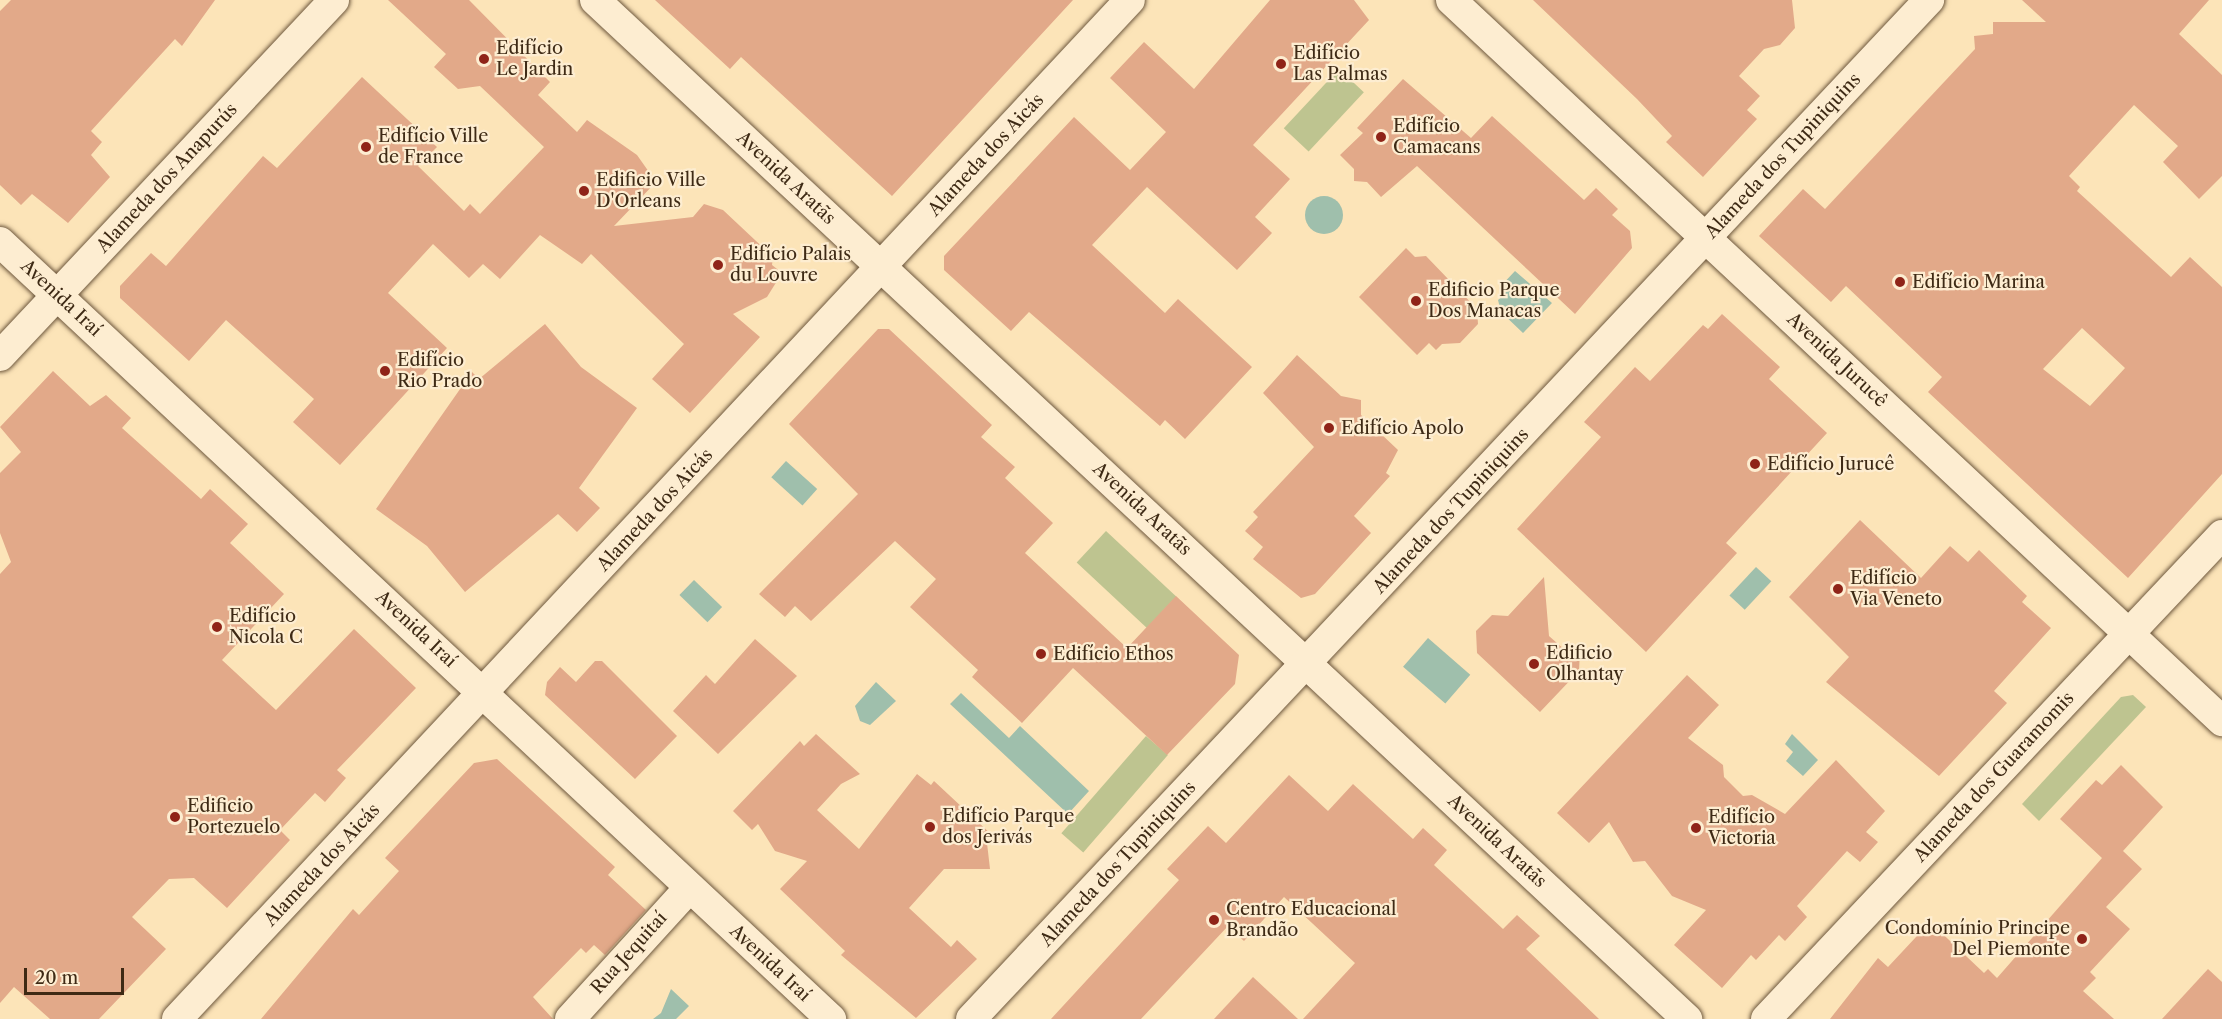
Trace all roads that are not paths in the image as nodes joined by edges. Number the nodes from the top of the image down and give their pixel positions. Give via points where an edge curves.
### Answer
1 (334, 0) edge
2 (595, 0) edge
3 (1130, 0) edge
4 (1451, 0) edge
5 (1929, 0) edge
6 (1707, 238) junction
7 (0, 242) edge
8 (882, 266) junction
9 (58, 295) junction
10 (0, 356) edge
11 (2222, 535) edge
12 (2129, 635) junction
13 (1308, 663) junction
14 (484, 693) junction
15 (2222, 721) edge
16 (689, 888) junction
17 (177, 1019) edge
18 (570, 1019) edge
19 (831, 1019) edge
20 (971, 1019) edge
21 (1687, 1019) edge
22 (1766, 1019) edge

1 - 9 street, Alameda dos Anapurús
2 - 8 street, Avenida Aratãs
3 - 8 street, Alameda dos Aicás
4 - 6 street, Avenida Jurucê
5 - 6 street, Alameda dos Tupiniquins
6 - 12 street, Avenida Jurucê
6 - 13 street, Alameda dos Tupiniquins
7 - 9 street, Avenida Iraí
8 - 13 street, Avenida Aratãs
8 - 14 street, Alameda dos Aicás
9 - 10 street, Alameda dos Anapurús
9 - 14 street, Avenida Iraí
11 - 12 street, Alameda dos Guaramomis
12 - 15 street, Avenida Jurucê
12 - 22 street, Alameda dos Guaramomis
13 - 20 street, Alameda dos Tupiniquins
13 - 21 street, Avenida Aratãs
14 - 16 street, Avenida Iraí
14 - 17 street, Alameda dos Aicás
16 - 18 street, Rua Jequitaí
16 - 19 street, Avenida Iraí

